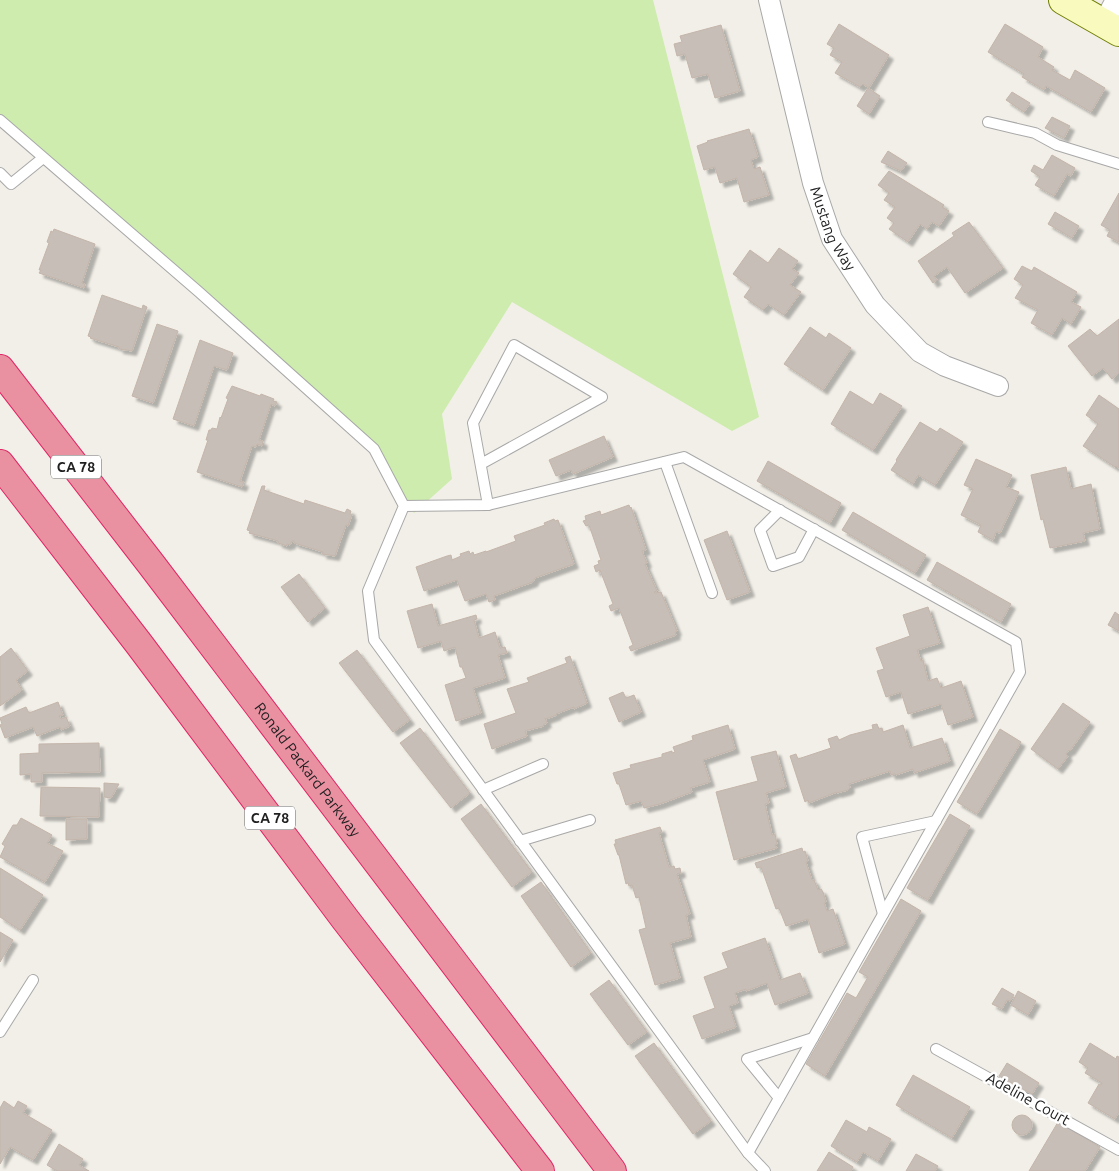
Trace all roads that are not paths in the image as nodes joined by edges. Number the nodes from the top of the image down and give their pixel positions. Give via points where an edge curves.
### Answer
1 (769, 0) edge
2 (1063, 0) edge
3 (1113, 18) edge
4 (988, 122) dead end
5 (1, 124) edge
6 (43, 158) junction
7 (1119, 164) edge
8 (0, 173) edge
9 (0, 369) edge
10 (998, 386) dead end
11 (664, 462) junction
12 (0, 464) edge
13 (481, 464) junction
14 (488, 505) junction
15 (404, 506) junction
16 (780, 510) junction
17 (814, 529) junction
18 (712, 593) dead end
19 (544, 764) dead end
20 (483, 790) junction
21 (590, 820) dead end
22 (936, 821) junction
23 (520, 841) junction
24 (883, 914) junction
25 (33, 980) dead end
26 (0, 1032) edge
27 (813, 1038) junction
28 (936, 1048) dead end
29 (779, 1098) junction
30 (1119, 1150) edge
31 (748, 1153) junction
32 (540, 1171) edge
33 (612, 1171) edge
34 (765, 1171) edge

1 - 10 street, Mustang Way via 813,183 832,239 875,305 920,352 945,366
2 - 3 street
4 - 7 lane via 1035,133 1057,145
5 - 6 lane
6 - 8 lane via 11,184
6 - 15 lane via 374,449
9 - 33 highway, Ronald Packard Parkway / CA 78
11 - 14 lane
11 - 16 lane via 684,457
11 - 18 lane
12 - 32 highway, CA 78
13 - 13 lane via 474,423 514,345 602,397
13 - 14 lane
14 - 15 lane
15 - 20 lane via 368,591 374,640
16 - 17 lane
16 - 17 lane via 760,530 773,566 799,557
17 - 22 lane via 1016,642 1020,672
19 - 20 lane
20 - 23 lane
21 - 23 lane
22 - 24 lane
22 - 24 lane via 862,837
23 - 31 lane
24 - 27 lane
25 - 26 lane
27 - 29 lane
27 - 29 lane via 747,1059
28 - 30 lane, Adeline Court
29 - 31 lane
31 - 34 lane

